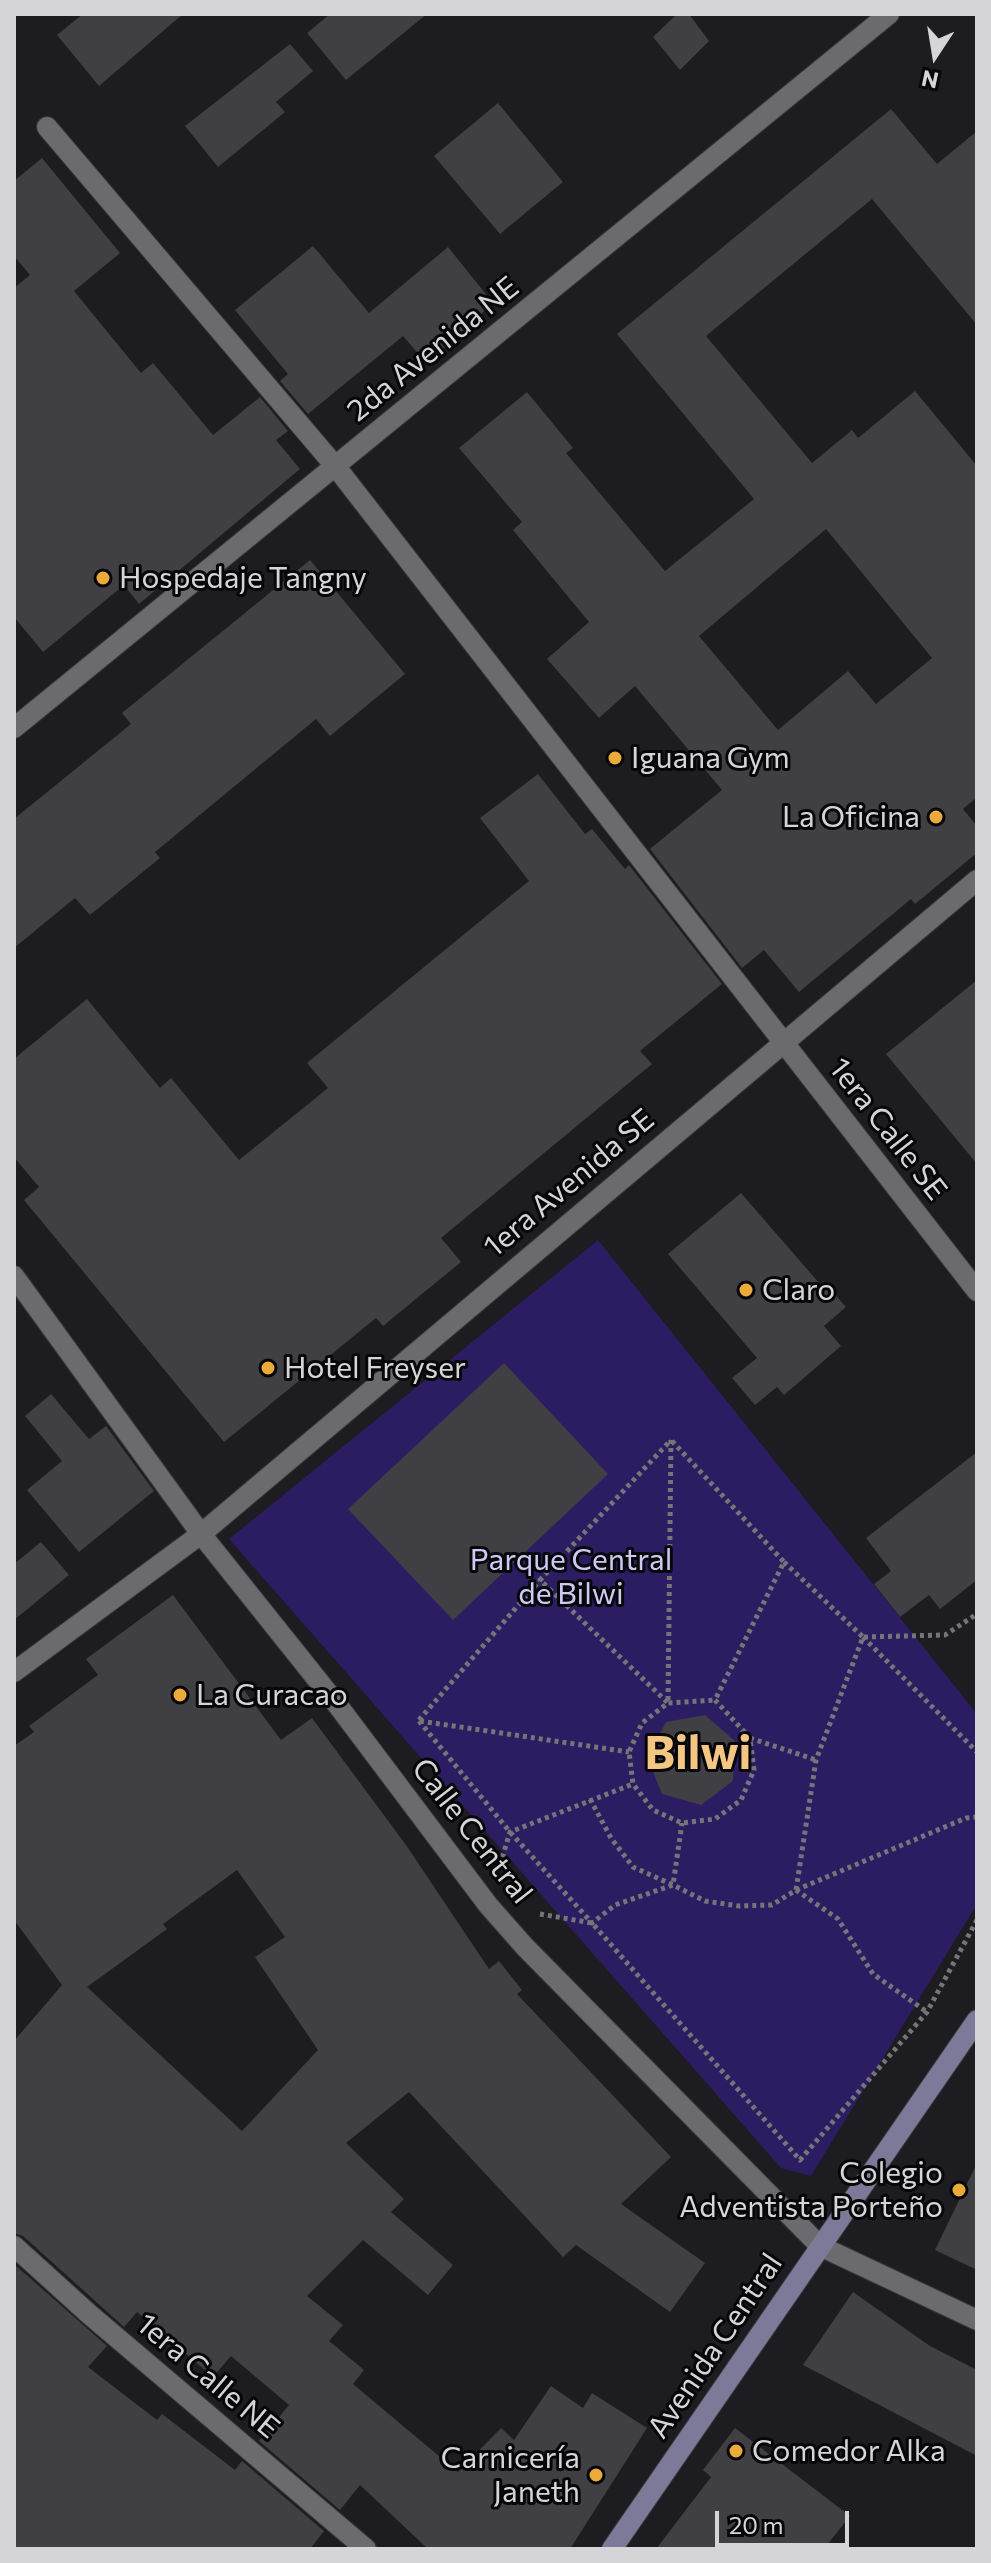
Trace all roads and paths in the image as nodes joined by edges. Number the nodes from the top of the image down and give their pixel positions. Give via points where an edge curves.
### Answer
1 (889, 14) edge
2 (47, 127) dead end
3 (336, 467) junction
4 (14, 728) edge
5 (977, 880) edge
6 (782, 1041) junction
7 (14, 1276) edge
8 (977, 1291) edge
9 (671, 1440) junction
10 (201, 1534) junction
11 (784, 1562) junction
12 (540, 1580) junction
13 (977, 1614) edge
14 (863, 1637) junction
15 (14, 1672) edge
16 (715, 1700) junction
17 (668, 1703) junction
18 (419, 1721) junction
19 (750, 1738) junction
20 (629, 1752) junction
21 (977, 1752) edge
22 (816, 1760) junction
23 (633, 1784) junction
24 (590, 1799) junction
25 (977, 1817) edge
26 (682, 1823) junction
27 (510, 1832) junction
28 (673, 1885) junction
29 (796, 1890) junction
30 (977, 1920) edge
31 (592, 1923) junction
32 (927, 2012) junction
33 (977, 2020) edge
34 (14, 2246) edge
35 (820, 2246) junction
36 (977, 2320) edge
37 (366, 2549) edge
38 (612, 2549) edge

1 - 3 street, 2da Avenida NE
2 - 3 street, 1era Calle SE
3 - 4 street, 2da Avenida NE
3 - 6 street, 1era Calle SE
5 - 6 street, 1era Avenida SE
6 - 8 street, 1era Calle SE
6 - 10 street, 1era Avenida SE
7 - 10 street, Calle Central
9 - 11 path
9 - 12 path
9 - 17 path
10 - 15 street, 1era Avenida SE
10 - 35 street, Calle Central via 488,1905
11 - 14 path
11 - 16 path
12 - 17 path
12 - 18 path
13 - 14 path via 945,1635
14 - 21 path
14 - 22 path
16 - 17 path
16 - 19 path
17 - 20 path via 642,1723
18 - 20 path
18 - 27 path
19 - 22 path
19 - 26 path via 754,1770 741,1800 715,1819
20 - 23 path
22 - 29 path
23 - 24 path
23 - 26 path via 653,1810
24 - 27 path
24 - 28 path via 633,1867
25 - 29 path
26 - 28 path
27 - 31 path
28 - 29 path via 705,1901 739,1906 772,1905
28 - 31 path via 615,1905
29 - 32 path via 838,1919 873,1974
30 - 32 path
31 - 32 path via 800,2160
33 - 35 street, Avenida Central
34 - 37 street, 1era Calle NE
35 - 36 street, Calle Central
35 - 38 street, Avenida Central

